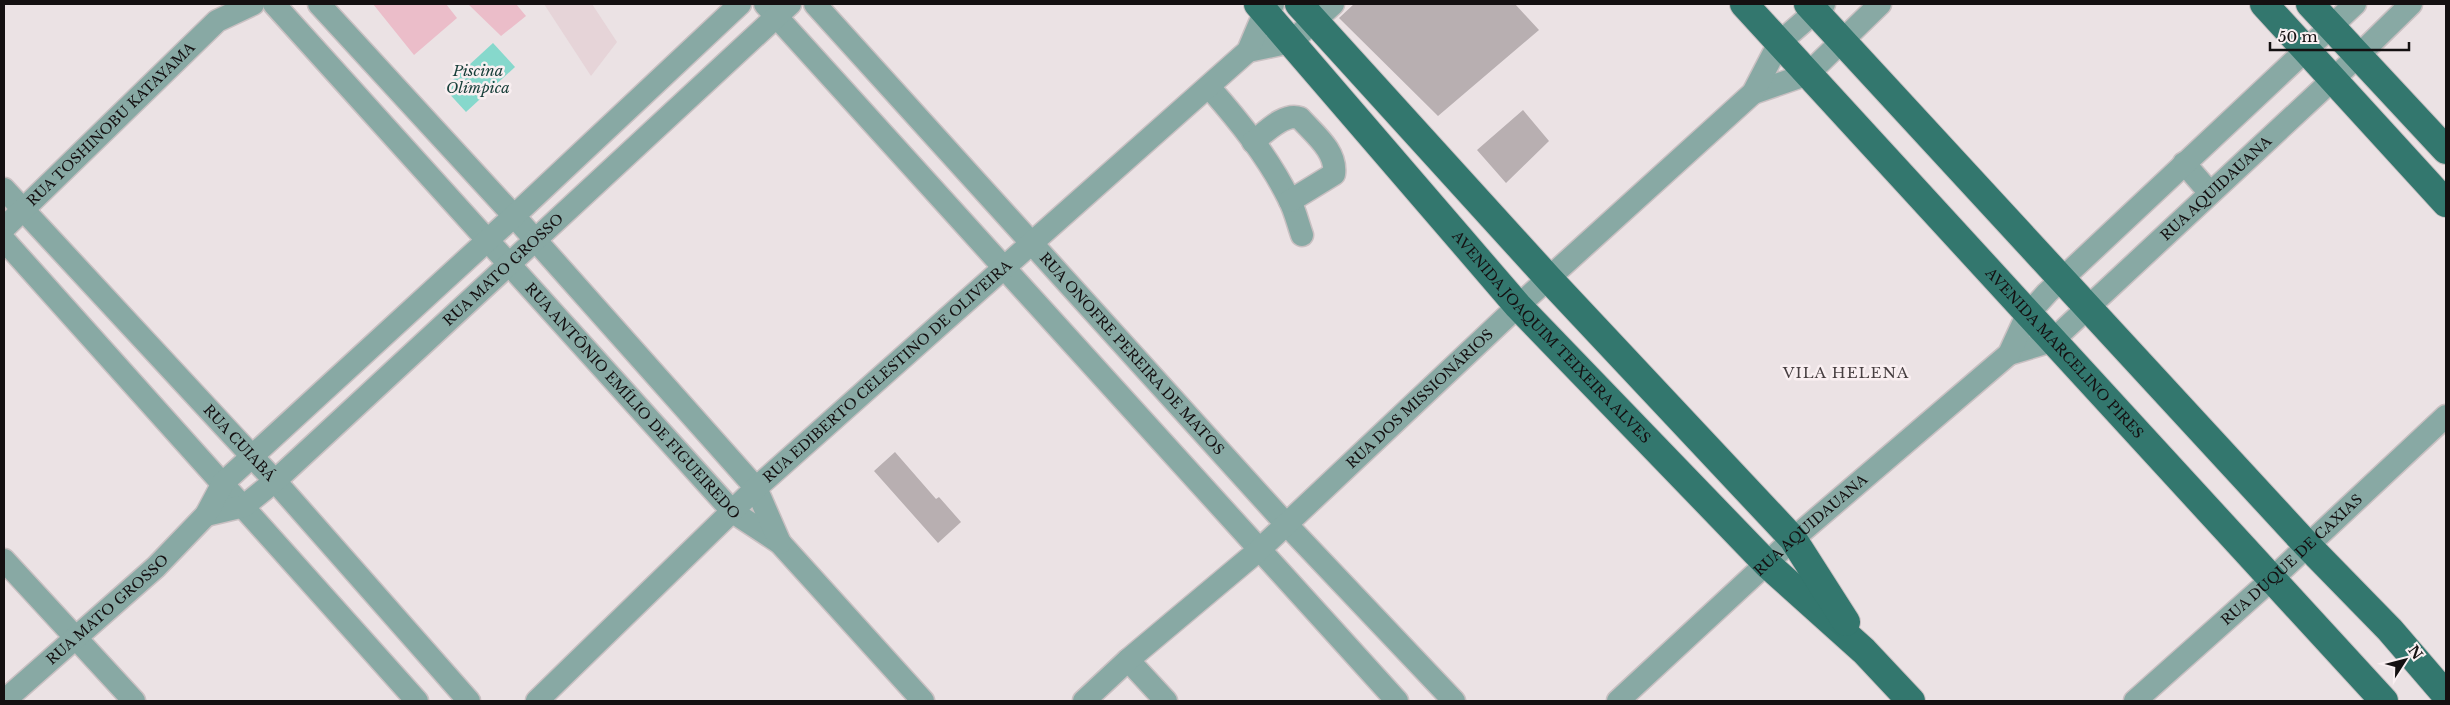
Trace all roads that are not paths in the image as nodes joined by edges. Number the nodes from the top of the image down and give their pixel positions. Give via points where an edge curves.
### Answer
1 (253, 4) edge
2 (274, 4) edge
3 (319, 4) edge
4 (740, 4) edge
5 (815, 4) edge
6 (1744, 4) edge
7 (1880, 4) edge
8 (2264, 4) edge
9 (2310, 4) edge
10 (2354, 4) edge
11 (2411, 4) edge
12 (1265, 6) edge
13 (1816, 6) edge
14 (777, 8) edge
15 (1316, 9) edge
16 (221, 12) edge
17 (2330, 26) junction
18 (1841, 40) junction
19 (1291, 42) junction
20 (1779, 43) junction
21 (2305, 49) junction
22 (1248, 51) junction
23 (2359, 55) junction
24 (1808, 74) junction
25 (2331, 79) junction
26 (1209, 87) junction
27 (1753, 93) junction
28 (1253, 142) junction
29 (2446, 150) edge
30 (2184, 164) junction
31 (4, 189) edge
32 (2210, 192) junction
33 (1290, 201) junction
34 (2446, 203) edge
35 (23, 210) junction
36 (514, 216) junction
37 (4, 228) edge
38 (1302, 235) dead end
39 (489, 239) junction
40 (4, 240) edge
41 (535, 241) junction
42 (1032, 244) junction
43 (510, 264) junction
44 (1004, 268) junction
45 (2062, 278) junction
46 (1549, 279) junction
47 (1518, 306) junction
48 (2088, 306) junction
49 (2028, 315) junction
50 (2052, 341) junction
51 (2009, 354) junction
52 (2446, 416) edge
53 (253, 457) junction
54 (275, 481) junction
55 (222, 483) junction
56 (756, 488) junction
57 (244, 506) junction
58 (733, 512) junction
59 (206, 515) junction
60 (1286, 524) junction
61 (1793, 540) junction
62 (780, 543) junction
63 (2307, 545) junction
64 (1259, 550) junction
65 (4, 560) edge
66 (1767, 564) junction
67 (2272, 579) junction
68 (76, 638) junction
69 (1864, 651) junction
70 (1128, 660) junction
71 (2446, 695) edge
72 (4, 701) edge
73 (134, 701) edge
74 (417, 701) edge
75 (469, 701) edge
76 (537, 701) edge
77 (923, 701) edge
78 (1084, 701) edge
79 (1166, 701) edge
80 (1397, 701) edge
81 (1454, 701) edge
82 (1618, 701) edge
83 (1911, 701) edge
84 (2135, 701) edge
85 (2384, 701) edge

1 - 16 street, RUA TOSHINOBU KATAYAMA
2 - 39 street, RUA ANTÔNIO EMÍLIO DE FIGUEIREDO
3 - 36 street, RUA ANTÔNIO EMÍLIO DE FIGUEIREDO
4 - 36 street, RUA MATO GROSSO
5 - 42 street, RUA ONOFRE PEREIRA DE MATOS
6 - 20 main road, AVENIDA MARCELINO PIRES
7 - 18 street, RUA DOS MISSIONÁRIOS
8 - 21 main road
9 - 17 main road
10 - 17 street, RUA AQUIDAUANA
11 - 23 street, RUA AQUIDAUANA
12 - 19 main road, AVENIDA JOAQUIM TEIXEIRA ALVES
12 - 22 street, RUA EDIBERTO CELESTINO DE OLIVEIRA
13 - 18 main road
13 - 20 street, RUA DOS MISSIONÁRIOS
14 - 41 street, RUA MATO GROSSO
14 - 44 street
15 - 19 street
15 - 46 main road, AVENIDA JOAQUIM TEIXEIRA ALVES
16 - 35 street, RUA TOSHINOBU KATAYAMA
17 - 21 street, RUA AQUIDAUANA
17 - 23 main road
18 - 24 street, RUA DOS MISSIONÁRIOS
18 - 45 main road
19 - 22 street
19 - 47 main road, AVENIDA JOAQUIM TEIXEIRA ALVES
20 - 24 main road, AVENIDA MARCELINO PIRES
20 - 27 street, RUA DOS MISSIONÁRIOS
21 - 25 main road
21 - 30 street, RUA AQUIDAUANA
22 - 26 street, RUA EDIBERTO CELESTINO DE OLIVEIRA
23 - 25 street, RUA AQUIDAUANA
23 - 29 main road
24 - 27 street, RUA DOS MISSIONÁRIOS
24 - 49 main road, AVENIDA MARCELINO PIRES
25 - 32 street, RUA AQUIDAUANA
25 - 34 main road
26 - 28 street
26 - 42 street, RUA EDIBERTO CELESTINO DE OLIVEIRA
27 - 46 street, RUA DOS MISSIONÁRIOS
28 - 33 street
28 - 33 street via 1285,118 1293,116 1300,118 1331,153 1336,164 1334,174
30 - 32 street
30 - 45 street, RUA AQUIDAUANA
31 - 35 street, RUA CUIABÁ
32 - 48 street, RUA AQUIDAUANA
33 - 38 street
35 - 37 street, RUA TOSHINOBU KATAYAMA
35 - 53 street, RUA CUIABÁ
36 - 39 street, RUA MATO GROSSO
36 - 41 street, RUA ANTÔNIO EMÍLIO DE FIGUEIREDO
39 - 43 street, RUA ANTÔNIO EMÍLIO DE FIGUEIREDO
39 - 53 street, RUA MATO GROSSO
40 - 55 street
41 - 43 street, RUA MATO GROSSO
41 - 56 street, RUA ANTÔNIO EMÍLIO DE FIGUEIREDO
42 - 44 street, RUA EDIBERTO CELESTINO DE OLIVEIRA
42 - 60 street, RUA ONOFRE PEREIRA DE MATOS
43 - 54 street, RUA MATO GROSSO
43 - 58 street, RUA ANTÔNIO EMÍLIO DE FIGUEIREDO
44 - 56 street, RUA EDIBERTO CELESTINO DE OLIVEIRA
44 - 64 street
45 - 48 main road
45 - 49 street, RUA AQUIDAUANA
46 - 47 street, RUA DOS MISSIONÁRIOS
46 - 61 main road, AVENIDA JOAQUIM TEIXEIRA ALVES
47 - 60 street, RUA DOS MISSIONÁRIOS
47 - 66 main road, AVENIDA JOAQUIM TEIXEIRA ALVES
48 - 50 street, RUA AQUIDAUANA
48 - 63 main road
49 - 50 main road, AVENIDA MARCELINO PIRES
49 - 51 street, RUA AQUIDAUANA
50 - 51 street, RUA AQUIDAUANA
50 - 67 main road, AVENIDA MARCELINO PIRES
51 - 61 street, RUA AQUIDAUANA
52 - 63 street, RUA DUQUE DE CAXIAS
53 - 54 street, RUA CUIABÁ
53 - 55 street, RUA MATO GROSSO
54 - 57 street, RUA MATO GROSSO
54 - 75 street, RUA CUIABÁ
55 - 57 street
55 - 59 street, RUA MATO GROSSO
56 - 58 street, RUA EDIBERTO CELESTINO DE OLIVEIRA
56 - 62 street, RUA ANTÔNIO EMÍLIO DE FIGUEIREDO
57 - 59 street, RUA MATO GROSSO
57 - 74 street
58 - 62 street, RUA ANTÔNIO EMÍLIO DE FIGUEIREDO
58 - 76 street, RUA EDIBERTO CELESTINO DE OLIVEIRA
59 - 68 street, RUA MATO GROSSO via 156,567
60 - 64 street, RUA DOS MISSIONÁRIOS
60 - 81 street, RUA ONOFRE PEREIRA DE MATOS
61 - 66 street, RUA AQUIDAUANA
61 - 69 main road, AVENIDA JOAQUIM TEIXEIRA ALVES
62 - 77 street, RUA ANTÔNIO EMÍLIO DE FIGUEIREDO
63 - 67 street, RUA DUQUE DE CAXIAS
63 - 71 main road via 2390,630
64 - 70 street, RUA DOS MISSIONÁRIOS
64 - 80 street
65 - 68 street
66 - 69 main road, AVENIDA JOAQUIM TEIXEIRA ALVES
66 - 82 street, RUA AQUIDAUANA
67 - 84 street, RUA DUQUE DE CAXIAS
67 - 85 main road, AVENIDA MARCELINO PIRES
68 - 72 street, RUA MATO GROSSO
68 - 73 street
69 - 83 main road, AVENIDA JOAQUIM TEIXEIRA ALVES
70 - 78 street, RUA DOS MISSIONÁRIOS
70 - 79 street

